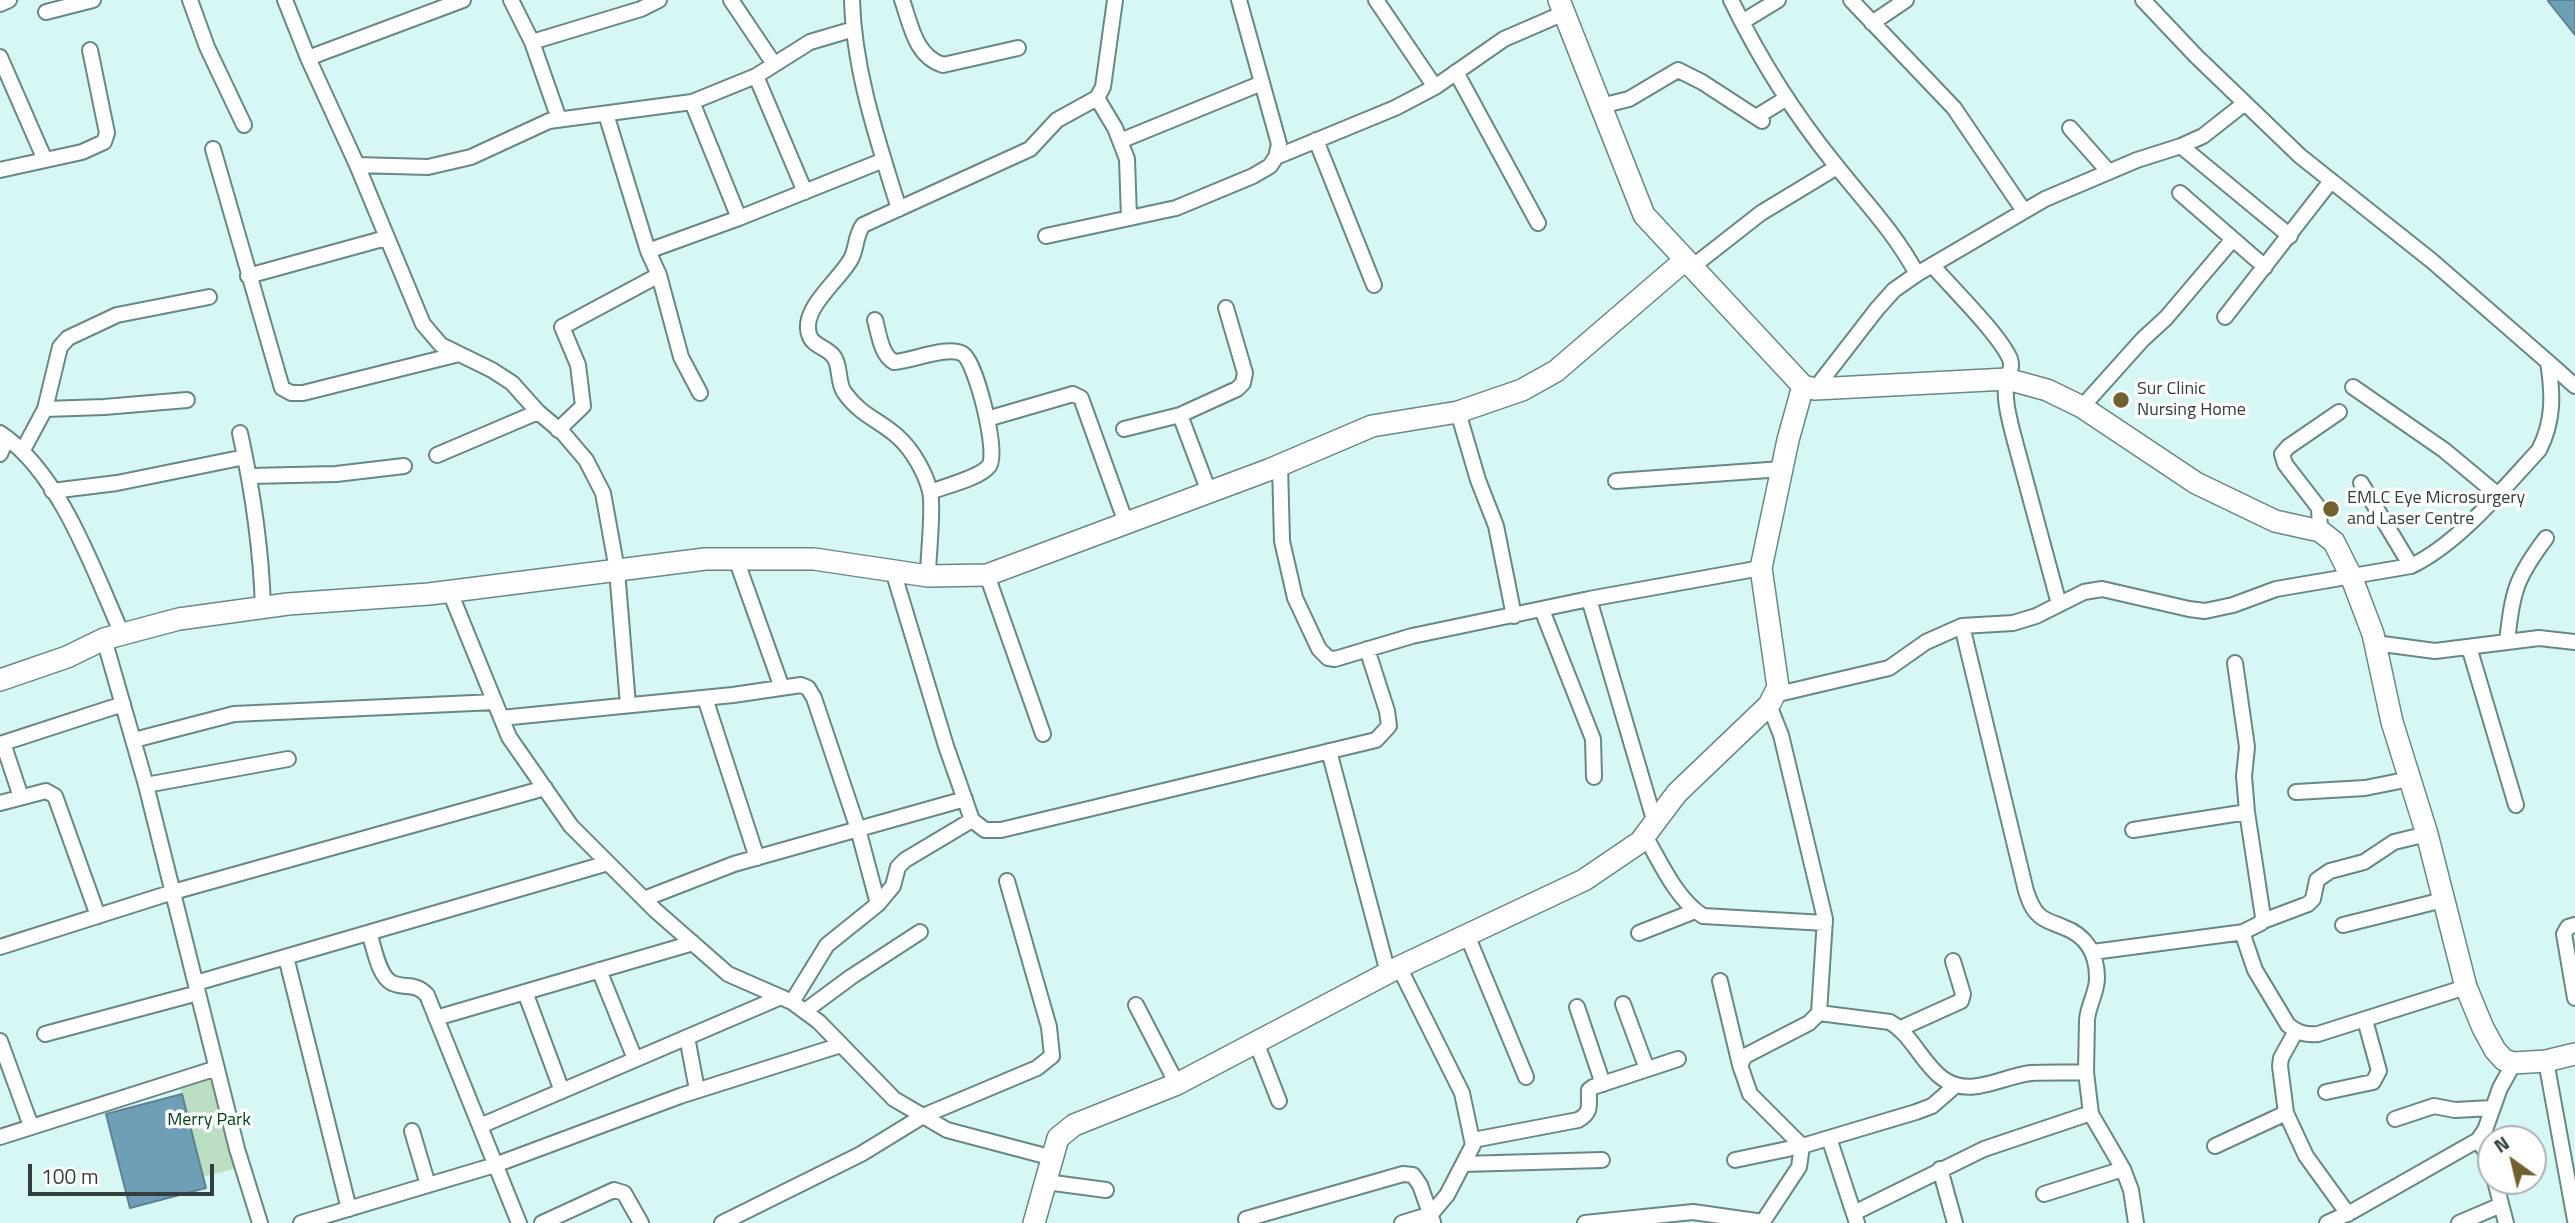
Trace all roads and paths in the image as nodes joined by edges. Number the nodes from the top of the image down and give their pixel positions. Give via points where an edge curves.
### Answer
1 (9, 0) edge
2 (93, 0) edge
3 (190, 0) edge
4 (285, 0) edge
5 (463, 0) edge
6 (511, 0) edge
7 (659, 0) edge
8 (731, 0) edge
9 (852, 0) edge
10 (902, 0) edge
11 (1115, 0) edge
12 (1239, 0) edge
13 (1376, 0) edge
14 (1731, 0) edge
15 (1778, 0) edge
16 (1850, 0) edge
17 (1906, 0) edge
18 (2143, 0) edge
19 (0, 4) edge
20 (1561, 6) edge
21 (46, 12) dead end
22 (1742, 22) junction
23 (1872, 23) junction
24 (854, 29) junction
25 (533, 41) junction
26 (1018, 48) dead end
27 (90, 50) dead end
28 (0, 58) edge
29 (308, 58) junction
30 (774, 64) junction
31 (1456, 72) junction
32 (755, 76) junction
33 (1262, 83) junction
34 (1435, 87) junction
35 (1097, 98) junction
36 (1787, 98) junction
37 (692, 102) junction
38 (2245, 103) junction
39 (1601, 106) junction
40 (606, 114) junction
41 (559, 119) junction
42 (244, 125) dead end
43 (2070, 128) dead end
44 (1316, 140) junction
45 (1120, 141) junction
46 (2181, 146) junction
47 (213, 149) dead end
48 (1276, 157) junction
49 (45, 160) junction
50 (884, 160) junction
51 (357, 164) junction
52 (1837, 167) junction
53 (0, 170) edge
54 (2108, 172) junction
55 (2331, 181) junction
56 (805, 192) junction
57 (2179, 193) dead end
58 (899, 209) junction
59 (2024, 212) junction
60 (739, 218) junction
61 (1129, 218) junction
62 (1538, 223) dead end
63 (1046, 236) dead end
64 (2290, 236) junction
65 (386, 238) junction
66 (2233, 239) junction
67 (648, 251) junction
68 (1689, 263) junction
69 (1932, 265) junction
70 (2265, 267) junction
71 (1917, 274) junction
72 (659, 275) junction
73 (248, 276) junction
74 (1374, 285) dead end
75 (209, 297) dead end
76 (1226, 308) dead end
77 (2225, 317) dead end
78 (875, 320) dead end
79 (459, 354) junction
80 (2548, 362) junction
81 (2007, 379) junction
82 (2575, 386) edge
83 (1809, 387) junction
84 (2353, 387) dead end
85 (700, 393) dead end
86 (187, 400) dead end
87 (2081, 407) junction
88 (45, 409) junction
89 (538, 412) junction
90 (1458, 412) junction
91 (2339, 412) dead end
92 (1181, 415) junction
93 (987, 419) junction
94 (1124, 429) dead end
95 (558, 430) junction
96 (240, 433) dead end
97 (4, 435) edge
98 (23, 450) junction
99 (0, 454) edge
100 (437, 455) dead end
101 (245, 457) junction
102 (1279, 465) junction
103 (404, 466) dead end
104 (1782, 469) junction
105 (250, 476) junction
106 (1616, 481) dead end
107 (2361, 483) dead end
108 (52, 491) junction
109 (930, 492) junction
110 (1209, 492) junction
111 (2498, 495) junction
112 (1126, 523) junction
113 (2320, 531) junction
114 (2546, 538) dead end
115 (736, 559) junction
116 (2411, 566) junction
117 (1761, 568) junction
118 (617, 570) junction
119 (892, 571) junction
120 (987, 575) junction
121 (928, 576) junction
122 (2351, 576) junction
123 (450, 592) junction
124 (1588, 599) junction
125 (2059, 604) junction
126 (263, 607) junction
127 (1542, 610) junction
128 (1514, 616) junction
129 (1962, 626) junction
130 (113, 637) junction
131 (2507, 641) junction
132 (2575, 642) edge
133 (2375, 643) junction
134 (2469, 647) junction
135 (1367, 649) junction
136 (2235, 663) dead end
137 (0, 680) edge
138 (782, 688) junction
139 (705, 698) junction
140 (1771, 700) junction
141 (495, 702) junction
142 (123, 704) junction
143 (628, 705) junction
144 (501, 718) junction
145 (1043, 734) dead end
146 (134, 740) junction
147 (1, 743) edge
148 (1329, 751) junction
149 (289, 759) dead end
150 (1594, 777) dead end
151 (2410, 779) junction
152 (146, 785) junction
153 (545, 788) junction
154 (2296, 792) dead end
155 (21, 797) junction
156 (965, 799) junction
157 (0, 803) edge
158 (2516, 805) dead end
159 (2247, 813) junction
160 (972, 820) junction
161 (858, 829) junction
162 (1650, 830) junction
163 (2133, 830) dead end
164 (2427, 834) junction
165 (757, 858) junction
166 (608, 863) junction
167 (1007, 881) dead end
168 (173, 892) junction
169 (644, 899) junction
170 (2443, 900) junction
171 (878, 904) junction
172 (1695, 911) junction
173 (98, 916) junction
174 (2263, 921) junction
175 (1825, 923) junction
176 (2343, 925) dead end
177 (2575, 925) edge
178 (920, 932) dead end
179 (2244, 932) junction
180 (369, 933) junction
181 (1639, 933) dead end
182 (1467, 935) junction
183 (693, 943) junction
184 (0, 947) edge
185 (2092, 952) junction
186 (286, 957) junction
187 (1953, 961) dead end
188 (599, 970) junction
189 (1394, 970) junction
190 (1720, 981) dead end
191 (2466, 987) junction
192 (197, 988) junction
193 (525, 992) junction
194 (2575, 998) edge
195 (787, 999) junction
196 (1623, 1004) dead end
197 (1136, 1005) dead end
198 (1577, 1007) dead end
199 (805, 1012) junction
200 (1819, 1013) junction
201 (436, 1017) junction
202 (2365, 1020) junction
203 (1899, 1029) junction
204 (2295, 1031) junction
205 (44, 1034) dead end
206 (687, 1037) junction
207 (0, 1041) edge
208 (1256, 1042) junction
209 (841, 1045) junction
210 (2575, 1054) edge
211 (635, 1059) junction
212 (1678, 1059) dead end
213 (2546, 1060) junction
214 (2514, 1063) junction
215 (1740, 1065) junction
216 (217, 1068) junction
217 (1647, 1069) junction
218 (2086, 1072) junction
219 (1526, 1077) dead end
220 (1177, 1084) junction
221 (1602, 1084) junction
222 (1955, 1086) junction
223 (697, 1090) junction
224 (562, 1091) junction
225 (2326, 1092) dead end
226 (1279, 1101) dead end
227 (2491, 1108) junction
228 (2091, 1113) junction
229 (2286, 1113) junction
230 (923, 1116) junction
231 (2395, 1119) dead end
232 (2486, 1125) edge
233 (31, 1126) junction
234 (480, 1126) junction
235 (412, 1131) dead end
236 (0, 1137) edge
237 (1829, 1138) junction
238 (1473, 1140) junction
239 (2477, 1141) edge
240 (1802, 1146) junction
241 (2215, 1146) dead end
242 (1052, 1158) junction
243 (1602, 1160) dead end
244 (1735, 1160) dead end
245 (1463, 1164) junction
246 (495, 1165) junction
247 (2123, 1169) junction
248 (1940, 1170) junction
249 (1046, 1182) junction
250 (428, 1185) junction
251 (1106, 1190) dead end
252 (2044, 1194) dead end
253 (2498, 1195) edge
254 (2501, 1205) junction
255 (349, 1209) junction
256 (2348, 1214) junction
257 (1856, 1218) edge
258 (1255, 1219) edge
259 (1432, 1219) edge
260 (1661, 1219) edge
261 (2575, 1220) edge
262 (1763, 1222) edge
263 (260, 1223) edge
264 (301, 1223) edge
265 (519, 1223) edge
266 (542, 1223) edge
267 (641, 1223) edge
268 (722, 1223) edge
269 (1034, 1223) edge
270 (1402, 1223) edge
271 (1585, 1223) edge
272 (1955, 1223) edge
273 (2137, 1223) edge
274 (2327, 1223) edge
275 (2459, 1223) edge
276 (2506, 1223) edge

1 - 19 street
2 - 21 street
3 - 42 street
4 - 29 street
5 - 29 street
6 - 25 street
7 - 25 street
8 - 30 street
9 - 24 street
10 - 26 street via 918,45 934,62 943,65
11 - 35 street via 1103,87
12 - 33 street
13 - 34 street
14 - 22 street
15 - 22 street
16 - 23 street
17 - 23 street
18 - 38 street
20 - 31 street
20 - 39 street
22 - 36 street
23 - 59 street via 1954,108
24 - 30 street via 810,42
24 - 50 street via 863,91
25 - 41 street
27 - 49 street via 107,133 104,142
28 - 49 street
29 - 51 street
30 - 32 street
31 - 34 street
31 - 62 street
32 - 37 street
32 - 56 street
33 - 45 street
33 - 48 street via 1279,145
34 - 44 street
35 - 45 street
35 - 58 street via 1057,120 1030,149
36 - 39 street via 1759,119 1678,70 1629,99
36 - 52 street
37 - 40 street
37 - 60 street
38 - 46 street via 2213,129
38 - 55 street
39 - 68 street via 1644,215
40 - 41 street
40 - 67 street
41 - 51 street via 471,158 428,167
43 - 54 street
44 - 48 street
44 - 74 street
45 - 61 street via 1127,159
46 - 54 street
46 - 64 street
47 - 73 street
48 - 61 street via 1253,176 1176,208
49 - 53 street
50 - 56 street
50 - 58 street
51 - 65 street
52 - 68 street
52 - 71 street via 1887,225
54 - 59 street via 2045,198
55 - 64 street
55 - 80 street
56 - 60 street
57 - 66 street
58 - 109 street via 863,225 850,260 817,301 808,323 810,337 837,361 844,391 864,415 908,448
59 - 69 street
60 - 67 street
61 - 63 street
64 - 70 street
65 - 73 street
65 - 79 street via 423,324 441,345
66 - 70 street
66 - 87 street via 2161,324
67 - 72 street
68 - 83 street
68 - 90 street via 1556,371 1522,390
69 - 71 street
69 - 81 street via 2003,347 2010,360
70 - 77 street
71 - 83 street via 1894,290
72 - 85 street via 681,357
72 - 95 street via 562,327 578,365 583,406
73 - 79 street via 282,388 291,393
75 - 88 street via 117,315 68,338 60,347
76 - 92 street via 1245,373 1243,383
78 - 93 street via 883,348 894,362 952,351 963,354 971,362
79 - 89 street via 512,383
80 - 82 street
80 - 111 street via 2553,402 2545,438
81 - 83 street
81 - 87 street via 2047,390
81 - 125 street via 2012,434
83 - 104 street
84 - 111 street via 2444,450
86 - 88 street
87 - 113 street via 2196,483 2275,521
88 - 98 street
89 - 95 street
89 - 100 street
90 - 102 street via 1372,426
90 - 128 street via 1496,526
91 - 113 street via 2282,454 2319,508
92 - 94 street
92 - 110 street
93 - 109 street via 991,465
93 - 112 street via 1073,394 1081,398
95 - 118 street via 586,460 603,493
96 - 101 street
97 - 98 street
97 - 99 street
98 - 108 street
101 - 105 street
101 - 108 street
102 - 110 street
102 - 135 street via 1282,541 1294,598 1328,658
103 - 105 street via 336,474
104 - 106 street
104 - 117 street
105 - 126 street via 261,549
107 - 116 street
108 - 130 street via 70,515
109 - 121 street
110 - 112 street
111 - 116 street via 2428,558
112 - 120 street
113 - 122 street via 2334,542
114 - 131 street via 2520,576
115 - 118 street
115 - 119 street via 814,559
115 - 138 street
116 - 122 street
117 - 124 street
117 - 140 street via 1778,687
118 - 123 street
118 - 143 street
119 - 121 street
119 - 156 street
120 - 121 street
120 - 145 street
122 - 125 street via 2276,589 2205,611 2102,589
122 - 133 street
123 - 126 street
123 - 141 street
124 - 127 street
124 - 162 street
125 - 129 street via 2013,623
126 - 130 street via 179,619
127 - 128 street
127 - 150 street via 1593,739
128 - 135 street
129 - 140 street via 1926,642 1889,668 1821,682
129 - 185 street via 2031,905 2048,922 2078,933
130 - 137 street
130 - 142 street
131 - 132 street
131 - 134 street
133 - 134 street via 2435,651
133 - 151 street
134 - 158 street
135 - 148 street via 1389,726 1376,740
136 - 159 street via 2247,747
138 - 139 street
138 - 161 street via 801,685 814,698
139 - 143 street
139 - 165 street
140 - 162 street via 1678,793
140 - 175 street
141 - 144 street
141 - 146 street via 234,713
142 - 146 street
142 - 147 street
143 - 144 street
144 - 153 street
146 - 152 street
147 - 155 street
148 - 160 street via 1001,830 985,830
148 - 189 street
149 - 152 street
151 - 154 street via 2365,788
151 - 164 street
152 - 168 street
153 - 166 street via 571,826
153 - 168 street
155 - 157 street
155 - 173 street via 46,791 55,796
156 - 160 street
156 - 161 street
159 - 163 street
159 - 174 street
160 - 171 street via 905,860
161 - 165 street
161 - 171 street
162 - 172 street via 1681,895
162 - 182 street via 1640,842 1584,880
164 - 170 street
164 - 174 street via 2395,842 2364,862 2330,870 2317,880 2308,904
165 - 169 street
166 - 169 street
166 - 180 street
167 - 230 street via 1049,1027 1052,1056 1037,1068
168 - 173 street
168 - 192 street
169 - 183 street
170 - 176 street
170 - 191 street
171 - 195 street via 827,945
172 - 175 street via 1703,916
172 - 181 street
173 - 184 street
174 - 179 street
175 - 200 street
177 - 194 street via 2565,930 2564,940
178 - 199 street
179 - 185 street
179 - 204 street via 2255,970
180 - 186 street
180 - 201 street via 387,979 420,988
182 - 189 street
182 - 219 street
183 - 188 street
183 - 195 street via 728,974
185 - 218 street via 2097,979 2088,1009
186 - 192 street
186 - 255 street
187 - 203 street via 1961,1001
188 - 193 street
188 - 211 street
189 - 208 street
189 - 238 street via 1462,1093
190 - 215 street
191 - 202 street
191 - 214 street via 2495,1049 2504,1060
192 - 205 street
192 - 216 street
193 - 201 street
193 - 224 street
195 - 199 street
195 - 206 street
196 - 217 street
197 - 220 street
198 - 221 street
199 - 209 street
200 - 203 street via 1890,1022
200 - 215 street via 1809,1023 1745,1056
201 - 234 street
202 - 204 street via 2318,1034
202 - 225 street via 2377,1077 2373,1082
203 - 222 street via 1934,1071
204 - 229 street via 2280,1066
206 - 211 street
206 - 223 street
207 - 233 street
208 - 220 street
208 - 226 street
209 - 223 street
209 - 230 street via 894,1099
210 - 213 street
211 - 224 street
212 - 217 street
213 - 214 street
213 - 261 street
214 - 227 street
215 - 240 street via 1750,1094
216 - 233 street
216 - 263 street
217 - 221 street
218 - 222 street via 2031,1073 1993,1084
218 - 228 street
220 - 242 street via 1074,1125 1058,1138
221 - 238 street via 1589,1090 1591,1104 1578,1120
222 - 237 street via 1932,1106
223 - 246 street
224 - 234 street
227 - 231 street via 2434,1106
227 - 232 street
228 - 247 street
228 - 248 street via 1984,1149
229 - 241 street
229 - 256 street via 2305,1156
230 - 242 street via 947,1130
230 - 268 street via 861,1154
233 - 236 street
234 - 246 street
235 - 250 street
237 - 240 street
237 - 257 street
238 - 245 street
239 - 256 street
240 - 244 street
240 - 262 street via 1799,1167
242 - 249 street
243 - 245 street
245 - 259 street
246 - 250 street
246 - 265 street
247 - 252 street
247 - 273 street
248 - 257 street
248 - 272 street
249 - 251 street
249 - 269 street
250 - 255 street
253 - 254 street
254 - 275 street
254 - 276 street
255 - 264 street
256 - 274 street
258 - 259 street via 1403,1174 1413,1175 1420,1185
259 - 270 street
260 - 262 street via 1701,1213
260 - 271 street
266 - 267 street via 614,1190 624,1193

